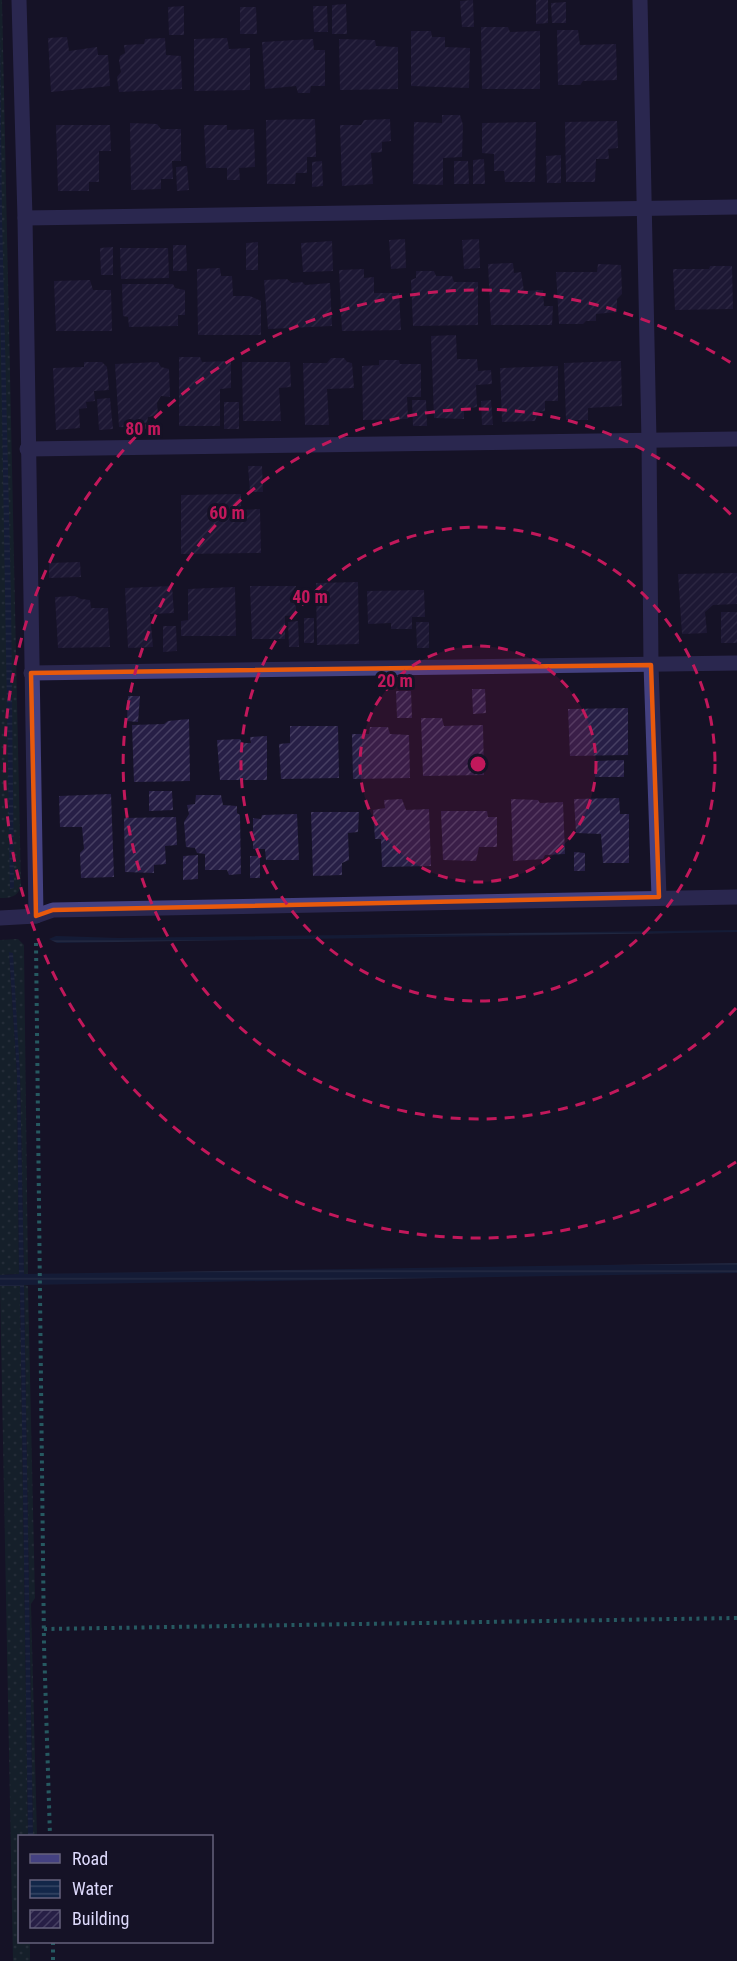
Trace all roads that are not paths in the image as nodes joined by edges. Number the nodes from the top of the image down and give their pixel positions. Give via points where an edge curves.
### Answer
1 (19, 0) edge
2 (640, 0) edge
3 (737, 207) edge
4 (645, 209) junction
5 (25, 219) junction
6 (737, 439) edge
7 (649, 441) junction
8 (27, 448) junction
9 (737, 663) edge
10 (651, 664) junction
11 (31, 673) junction
12 (659, 897) junction
13 (737, 897) edge
14 (36, 916) junction
15 (0, 918) edge

1 - 5 street
2 - 4 street
3 - 4 street
4 - 5 street
4 - 7 street
5 - 8 street
6 - 7 street
7 - 8 street
7 - 10 street
8 - 11 street
9 - 10 street
10 - 11 street
10 - 12 street
11 - 14 street
12 - 13 street
12 - 14 street via 53,910
14 - 15 street

